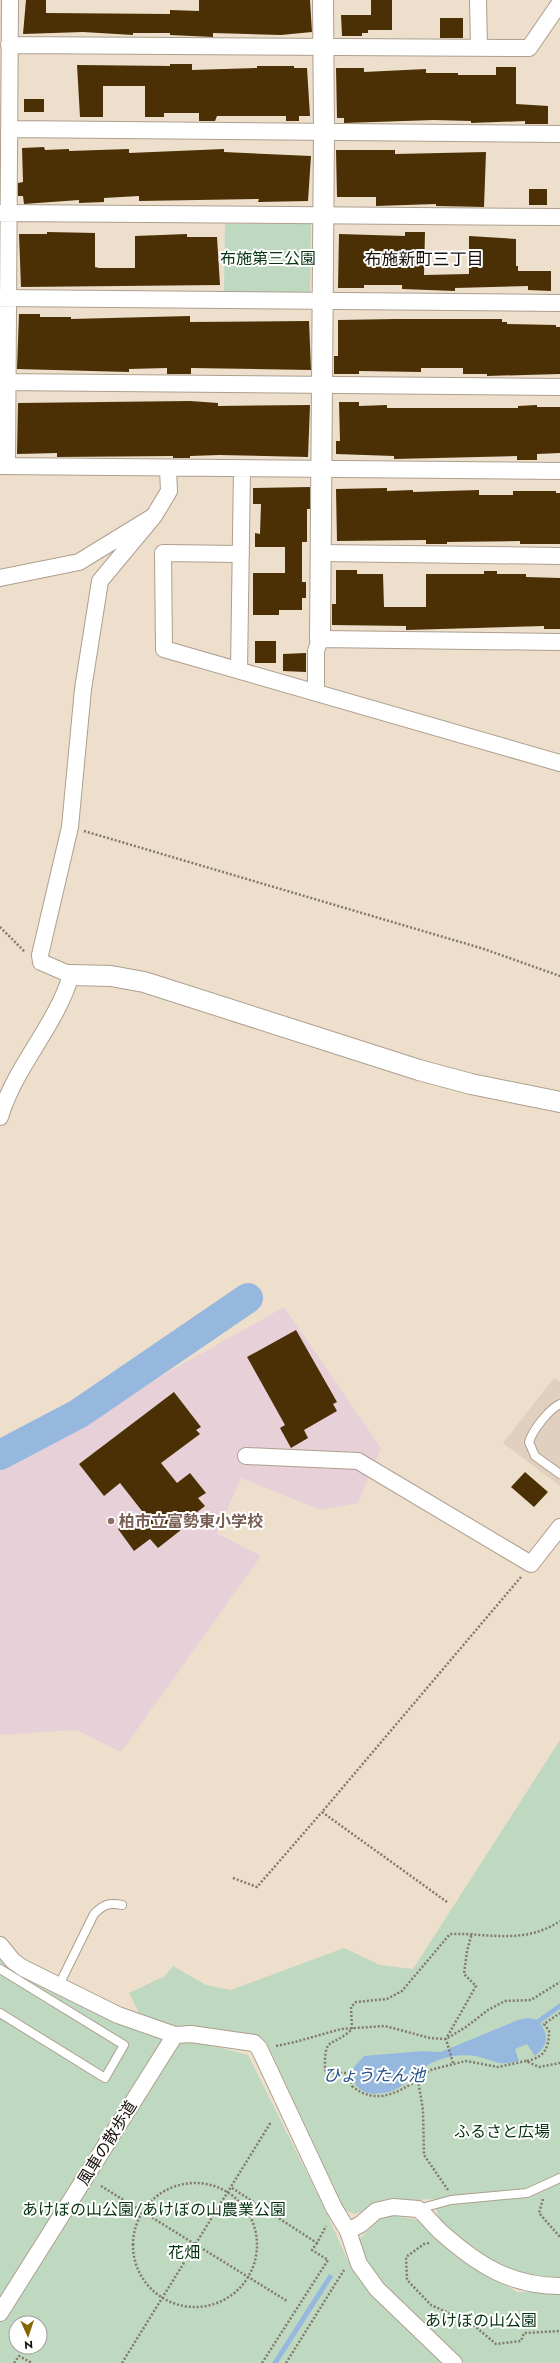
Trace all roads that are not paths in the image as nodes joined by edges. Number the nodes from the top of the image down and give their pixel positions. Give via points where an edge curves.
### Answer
1 (10, 0) edge
2 (323, 0) edge
3 (478, 0) edge
4 (560, 4) edge
5 (9, 45) junction
6 (323, 47) junction
7 (479, 47) junction
8 (9, 129) junction
9 (324, 132) junction
10 (560, 134) edge
11 (4, 213) edge
12 (323, 216) junction
13 (560, 217) edge
14 (4, 298) edge
15 (322, 301) junction
16 (560, 303) edge
17 (4, 382) edge
18 (322, 386) junction
19 (560, 387) edge
20 (3, 466) edge
21 (168, 469) junction
22 (242, 469) junction
23 (321, 469) junction
24 (560, 471) edge
25 (154, 516) junction
26 (320, 553) junction
27 (242, 554) junction
28 (560, 556) edge
29 (0, 578) edge
30 (320, 639) junction
31 (560, 642) edge
32 (239, 670) junction
33 (316, 693) junction
34 (560, 763) edge
35 (71, 976) junction
36 (560, 1102) edge
37 (0, 1117) edge
38 (560, 1404) edge
39 (246, 1456) dead end
40 (560, 1474) edge
41 (560, 1527) edge
42 (122, 1905) dead end
43 (0, 1945) edge
44 (0, 1969) edge
45 (59, 1985) junction
46 (76, 2005) junction
47 (0, 2013) edge
48 (175, 2035) junction
49 (560, 2178) edge
50 (418, 2209) junction
51 (345, 2224) junction
52 (560, 2286) edge
53 (0, 2312) edge
54 (454, 2363) edge

1 - 5 street
2 - 6 street
3 - 7 street
4 - 7 street via 529,48
5 - 6 street
5 - 8 street
6 - 7 street
6 - 9 street
8 - 9 street
8 - 11 street
9 - 10 street
9 - 12 street
11 - 12 street
11 - 14 street
12 - 13 street
12 - 15 street
14 - 15 street
14 - 17 street
15 - 16 street
15 - 18 street
17 - 18 street
17 - 20 street
18 - 19 street
18 - 23 street
20 - 21 street
21 - 22 street
21 - 25 street via 169,491
22 - 23 street
22 - 27 street
23 - 24 street
23 - 26 street
25 - 29 street via 79,562
25 - 35 street via 100,581 83,689 70,827 40,954 41,962
26 - 28 street
26 - 30 street
27 - 32 street
27 - 32 street via 163,553 164,649
30 - 31 street
30 - 33 street via 316,651
32 - 33 street
33 - 34 street
35 - 36 street via 111,976 144,982 419,1070 471,1084
35 - 37 street via 53,1019 8,1096
38 - 40 lane via 531,1436 529,1442 535,1456
39 - 41 street via 358,1461 531,1564
42 - 45 lane via 102,1905 94,1914
43 - 45 street via 13,1961 23,1968
44 - 46 lane
45 - 46 street
46 - 47 lane via 124,2045 105,2078
46 - 48 street via 118,2015
48 - 51 street via 191,2034 254,2043 259,2048 334,2208
48 - 53 street, 風車の散歩道
49 - 50 lane via 526,2193 451,2200
50 - 51 street via 393,2207 376,2211 361,2224
50 - 52 street via 466,2252 506,2277 527,2284
51 - 54 street via 354,2254 377,2289

